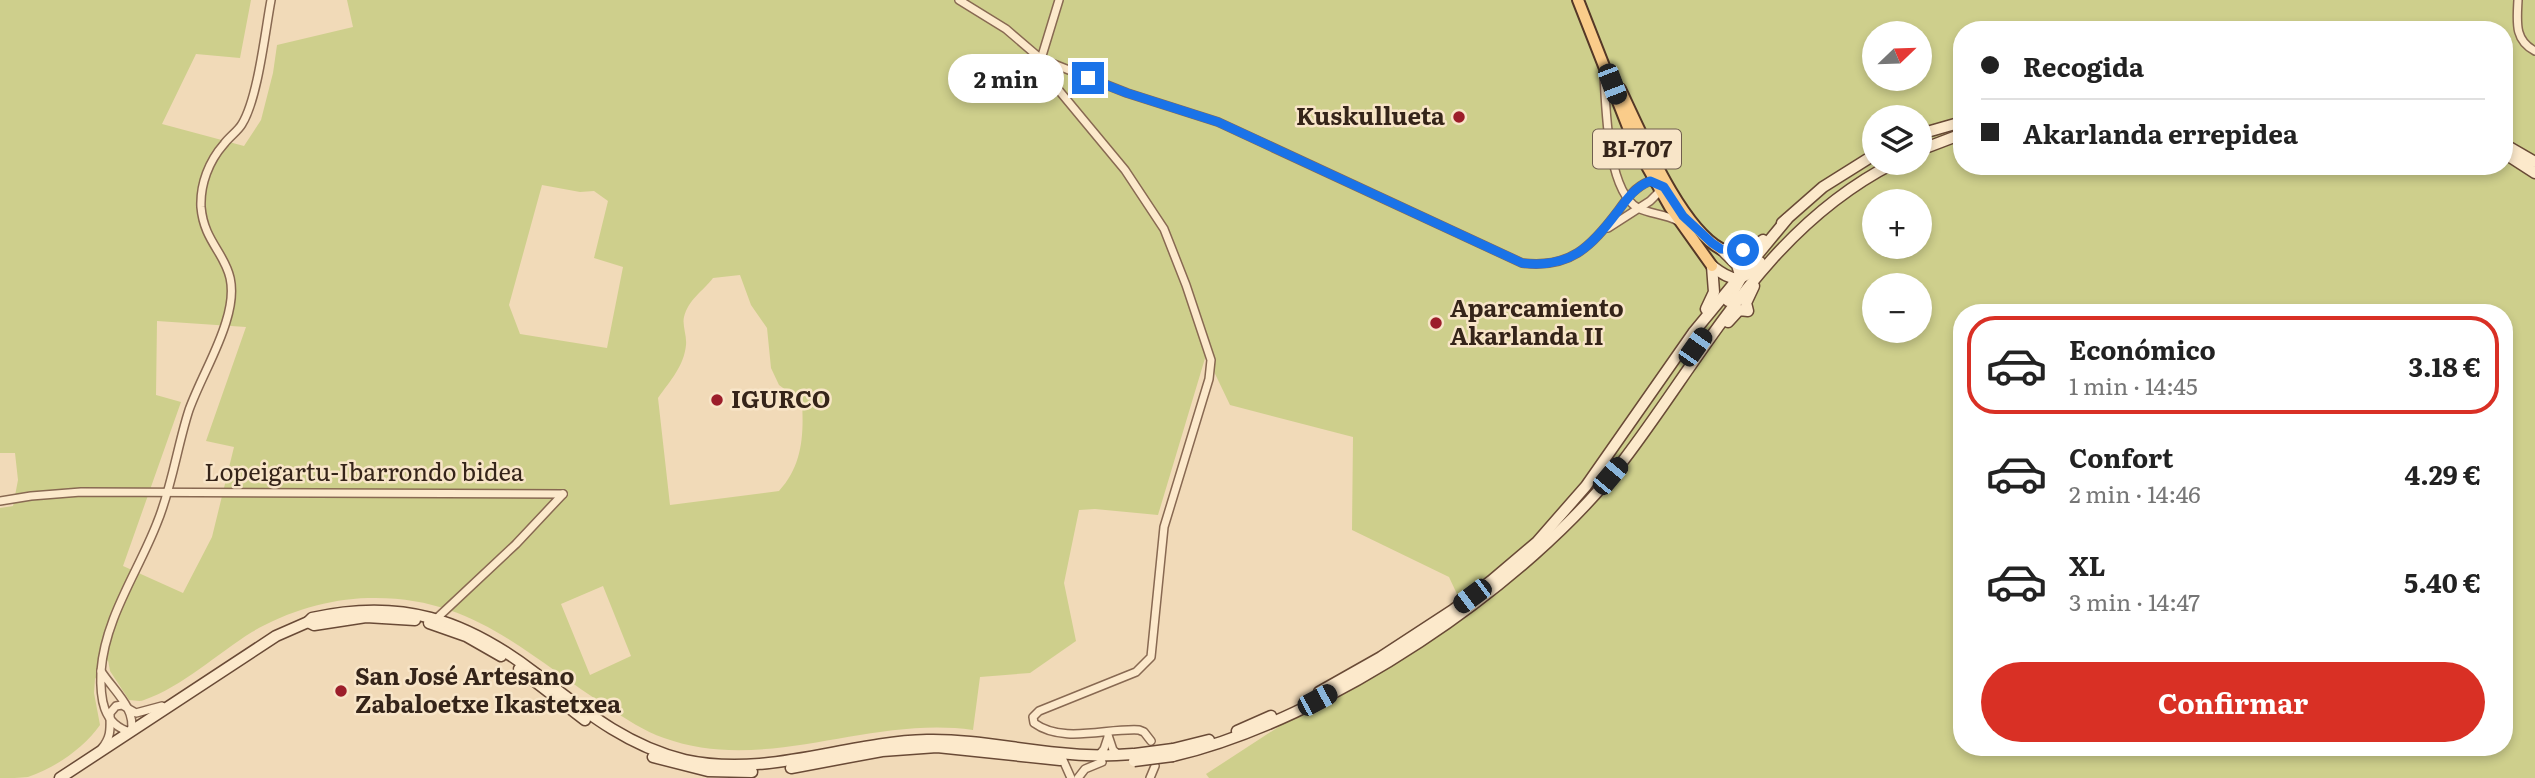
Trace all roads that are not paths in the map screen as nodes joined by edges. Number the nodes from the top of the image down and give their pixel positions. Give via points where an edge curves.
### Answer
1 (271, 0) edge
2 (959, 0) edge
3 (1059, 0) edge
4 (1578, 0) edge
5 (2518, 0) edge
6 (1587, 20) junction
7 (2535, 51) edge
8 (1041, 59) junction
9 (1604, 64) junction
10 (1630, 109) junction
11 (1953, 125) edge
12 (1932, 131) edge
13 (1953, 137) edge
14 (1932, 145) edge
15 (2513, 149) edge
16 (2513, 159) edge
17 (2535, 162) edge
18 (1862, 163) edge
19 (2535, 173) edge
20 (1863, 175) edge
21 (1872, 175) edge
22 (1658, 186) junction
23 (1628, 197) junction
24 (1639, 209) junction
25 (1787, 219) junction
26 (1679, 221) junction
27 (1697, 228) junction
28 (1602, 232) junction
29 (1721, 249) junction
30 (1712, 266) junction
31 (1757, 275) junction
32 (1739, 277) junction
33 (1693, 333) junction
34 (1706, 344) junction
35 (1678, 384) junction
36 (166, 493) junction
37 (0, 501) edge
38 (436, 618) junction
39 (309, 622) junction
40 (101, 671) junction
41 (183, 698) junction
42 (128, 707) junction
43 (110, 720) junction
44 (131, 732) junction
45 (1108, 735) junction
46 (1151, 741) dead end
47 (1173, 753) junction
48 (1119, 755) junction
49 (96, 756) junction
50 (1134, 757) junction
51 (1100, 759) junction
52 (1063, 760) junction
53 (1155, 766) dead end
54 (60, 778) edge
55 (1071, 778) edge
56 (1078, 778) edge
57 (1150, 778) edge

1 - 36 street via 242,125 208,167 202,188 206,228 230,273 232,296 190,409
2 - 8 street via 1006,29
3 - 8 street
4 - 6 main road, BI-707
5 - 7 street via 2519,38
6 - 9 main road, BI-707
6 - 10 main road, BI-707
8 - 28 street via 1218,122 1522,263 1541,265 1570,259
8 - 45 street via 1047,76 1125,170 1164,229 1211,360 1164,527 1151,657 1136,672 1033,717 1040,728
9 - 22 main road, BI-707 via 1635,145
9 - 23 street via 1614,173
10 - 22 street via 1660,177
10 - 27 main road, BI-707 via 1667,183
11 - 12 main road
13 - 14 main road
15 - 17 main road
16 - 19 main road
18 - 25 main road
20 - 32 main road via 1805,214 1748,275
21 - 31 main road via 1810,219
22 - 23 street via 1650,181
22 - 24 street via 1658,193
22 - 26 main road, BI-707
22 - 27 street via 1664,187
23 - 24 street
23 - 28 street
24 - 26 street
24 - 28 street
25 - 29 main road via 1752,248
25 - 32 main road
26 - 30 main road, BI-707
27 - 29 main road, BI-707
29 - 32 main road via 1737,265
30 - 32 main road via 1726,277
30 - 33 main road via 1714,292
31 - 34 main road
31 - 34 main road via 1746,303 1748,311 1736,312
32 - 33 main road
32 - 35 main road via 1736,290 1680,369
33 - 47 main road via 1565,512 1499,575 1408,640 1323,690 1245,728
34 - 35 main road
35 - 47 main road via 1621,463 1576,515 1480,598 1391,659 1299,710 1228,741
36 - 37 street, Lopeigartu-Ibarrondo bidea via 81,492
36 - 38 street, Lopeigartu-Ibarrondo bidea via 563,494
36 - 40 street via 159,520 109,632
38 - 39 main road via 365,610
38 - 51 main road via 502,649 607,727 683,760 759,765 878,744 936,740
39 - 41 main road via 248,652
39 - 52 main road via 391,617 453,631 499,655 614,739 667,762 708,771 782,769 925,747
40 - 42 street
40 - 43 street via 104,707
41 - 42 street via 152,711 136,713
41 - 44 main road
42 - 43 street via 116,706
42 - 44 street via 134,723
43 - 44 street
43 - 49 street via 109,740
44 - 49 main road
45 - 46 street via 1139,730
45 - 48 street
45 - 51 street
47 - 50 main road, bridge
48 - 50 main road
48 - 51 main road
49 - 54 main road
50 - 51 main road
51 - 52 main road
51 - 56 street
52 - 55 street
53 - 57 street

